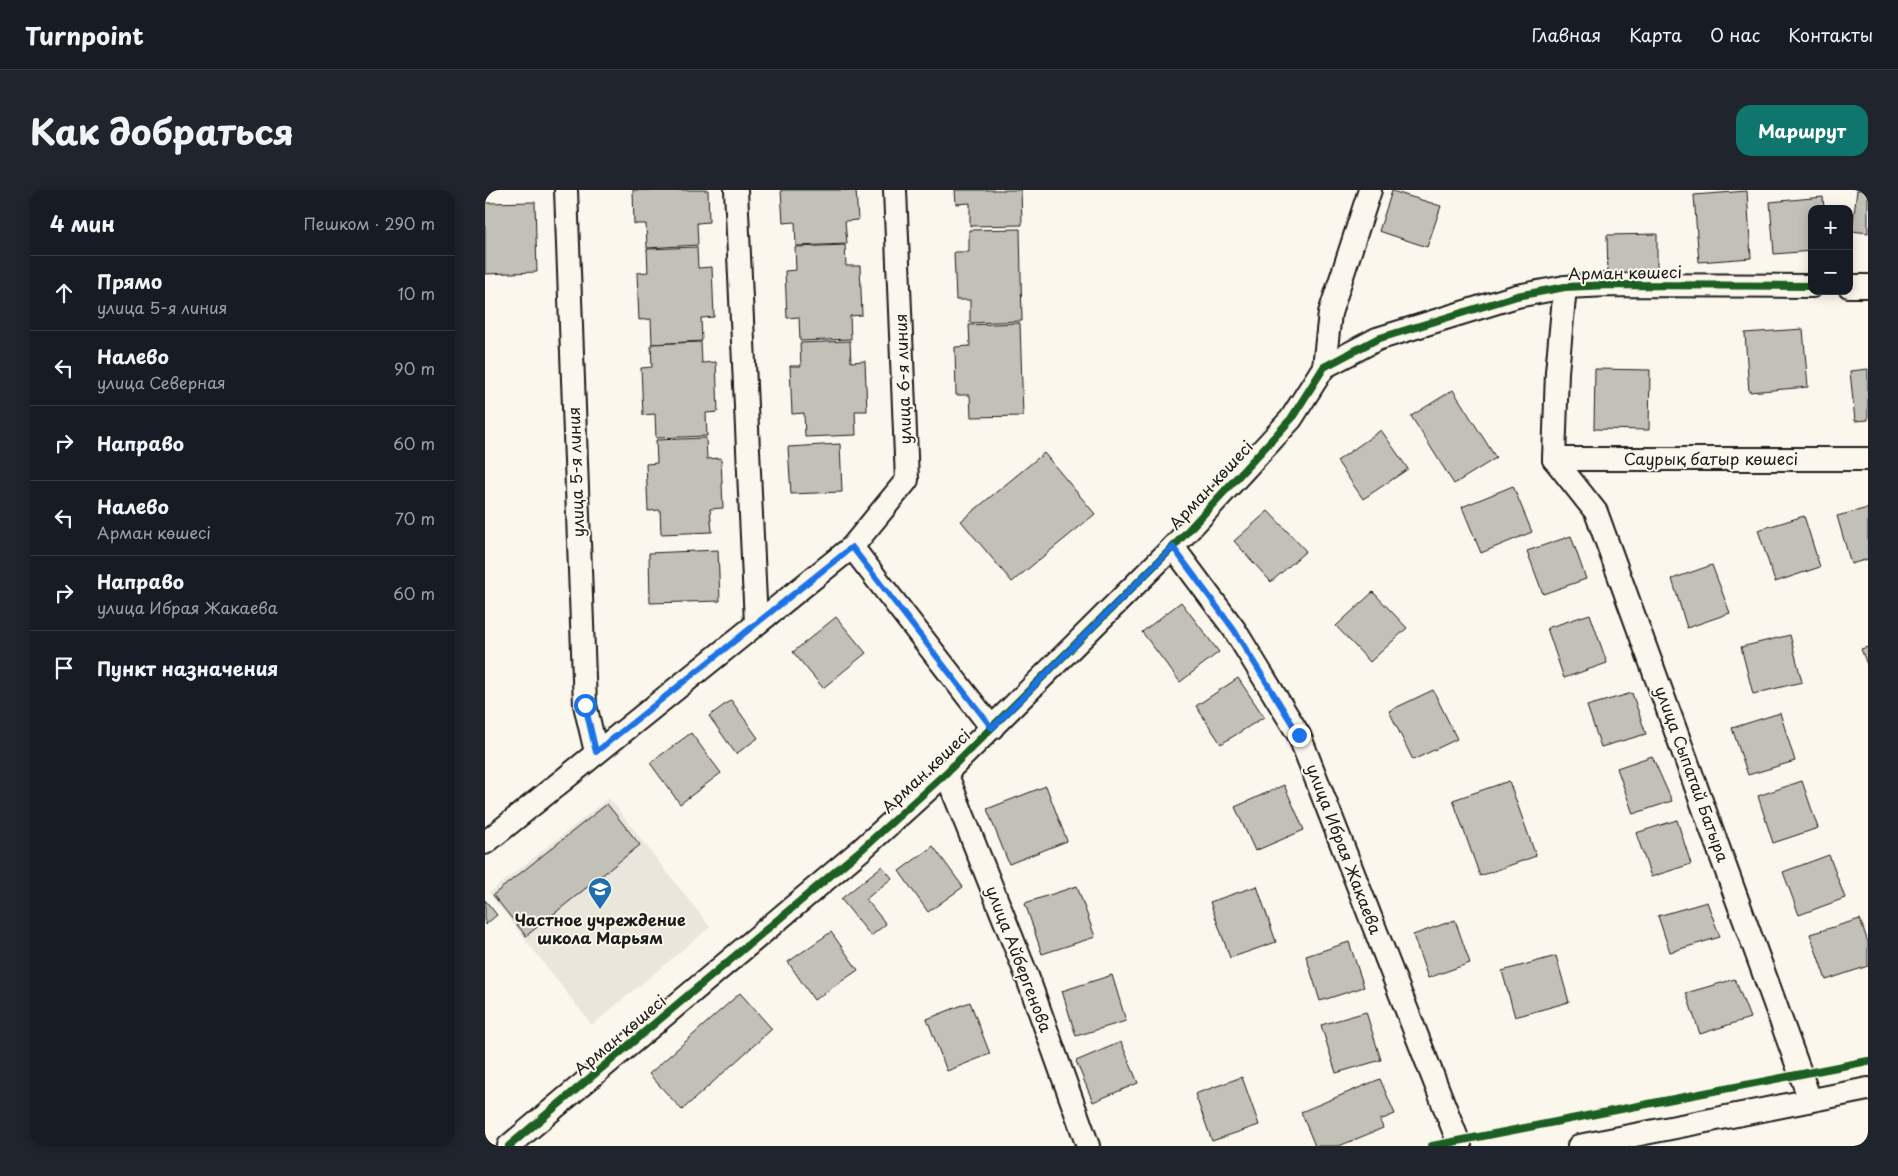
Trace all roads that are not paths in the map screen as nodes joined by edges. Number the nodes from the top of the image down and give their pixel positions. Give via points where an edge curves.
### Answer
1 (566, 190) edge
2 (736, 190) edge
3 (895, 190) edge
4 (1371, 190) edge
5 (1808, 286) edge
6 (1853, 286) edge
7 (1868, 286) edge
8 (1565, 287) junction
9 (1324, 366) junction
10 (1554, 459) junction
11 (1868, 459) edge
12 (852, 547) junction
13 (1173, 547) junction
14 (756, 624) junction
15 (992, 728) junction
16 (596, 752) junction
17 (946, 773) junction
18 (485, 843) edge
19 (1868, 1089) edge
20 (1810, 1100) junction
21 (509, 1146) edge
22 (1088, 1146) edge
23 (1460, 1146) edge
24 (1579, 1146) edge

1 - 16 street, улица 5-я линия via 585,705
2 - 14 street
3 - 12 street, улица 6-я линия via 907,480
4 - 9 street via 1331,312
5 - 8 street, Арман көшесі
6 - 7 street
8 - 9 street, Арман көшесі via 1517,296 1377,339
8 - 10 street via 1557,372
9 - 13 street, Арман көшесі via 1291,420
10 - 11 street, Саурық батыр көшесі
10 - 20 street, улица Сыпатай Батыра via 1596,512
12 - 14 street, улица 6-я линия
12 - 15 street
13 - 15 street, Арман көшесі
13 - 23 street, улица Ибрая Жакаева via 1234,630 1299,735
14 - 16 street, улица 6-я линия
15 - 17 street, Арман көшесі
16 - 18 street, улица 6-я линия
17 - 21 street, Арман көшесі via 863,849
17 - 22 street, улица Айбергенова via 1027,976
19 - 20 street
20 - 24 street

